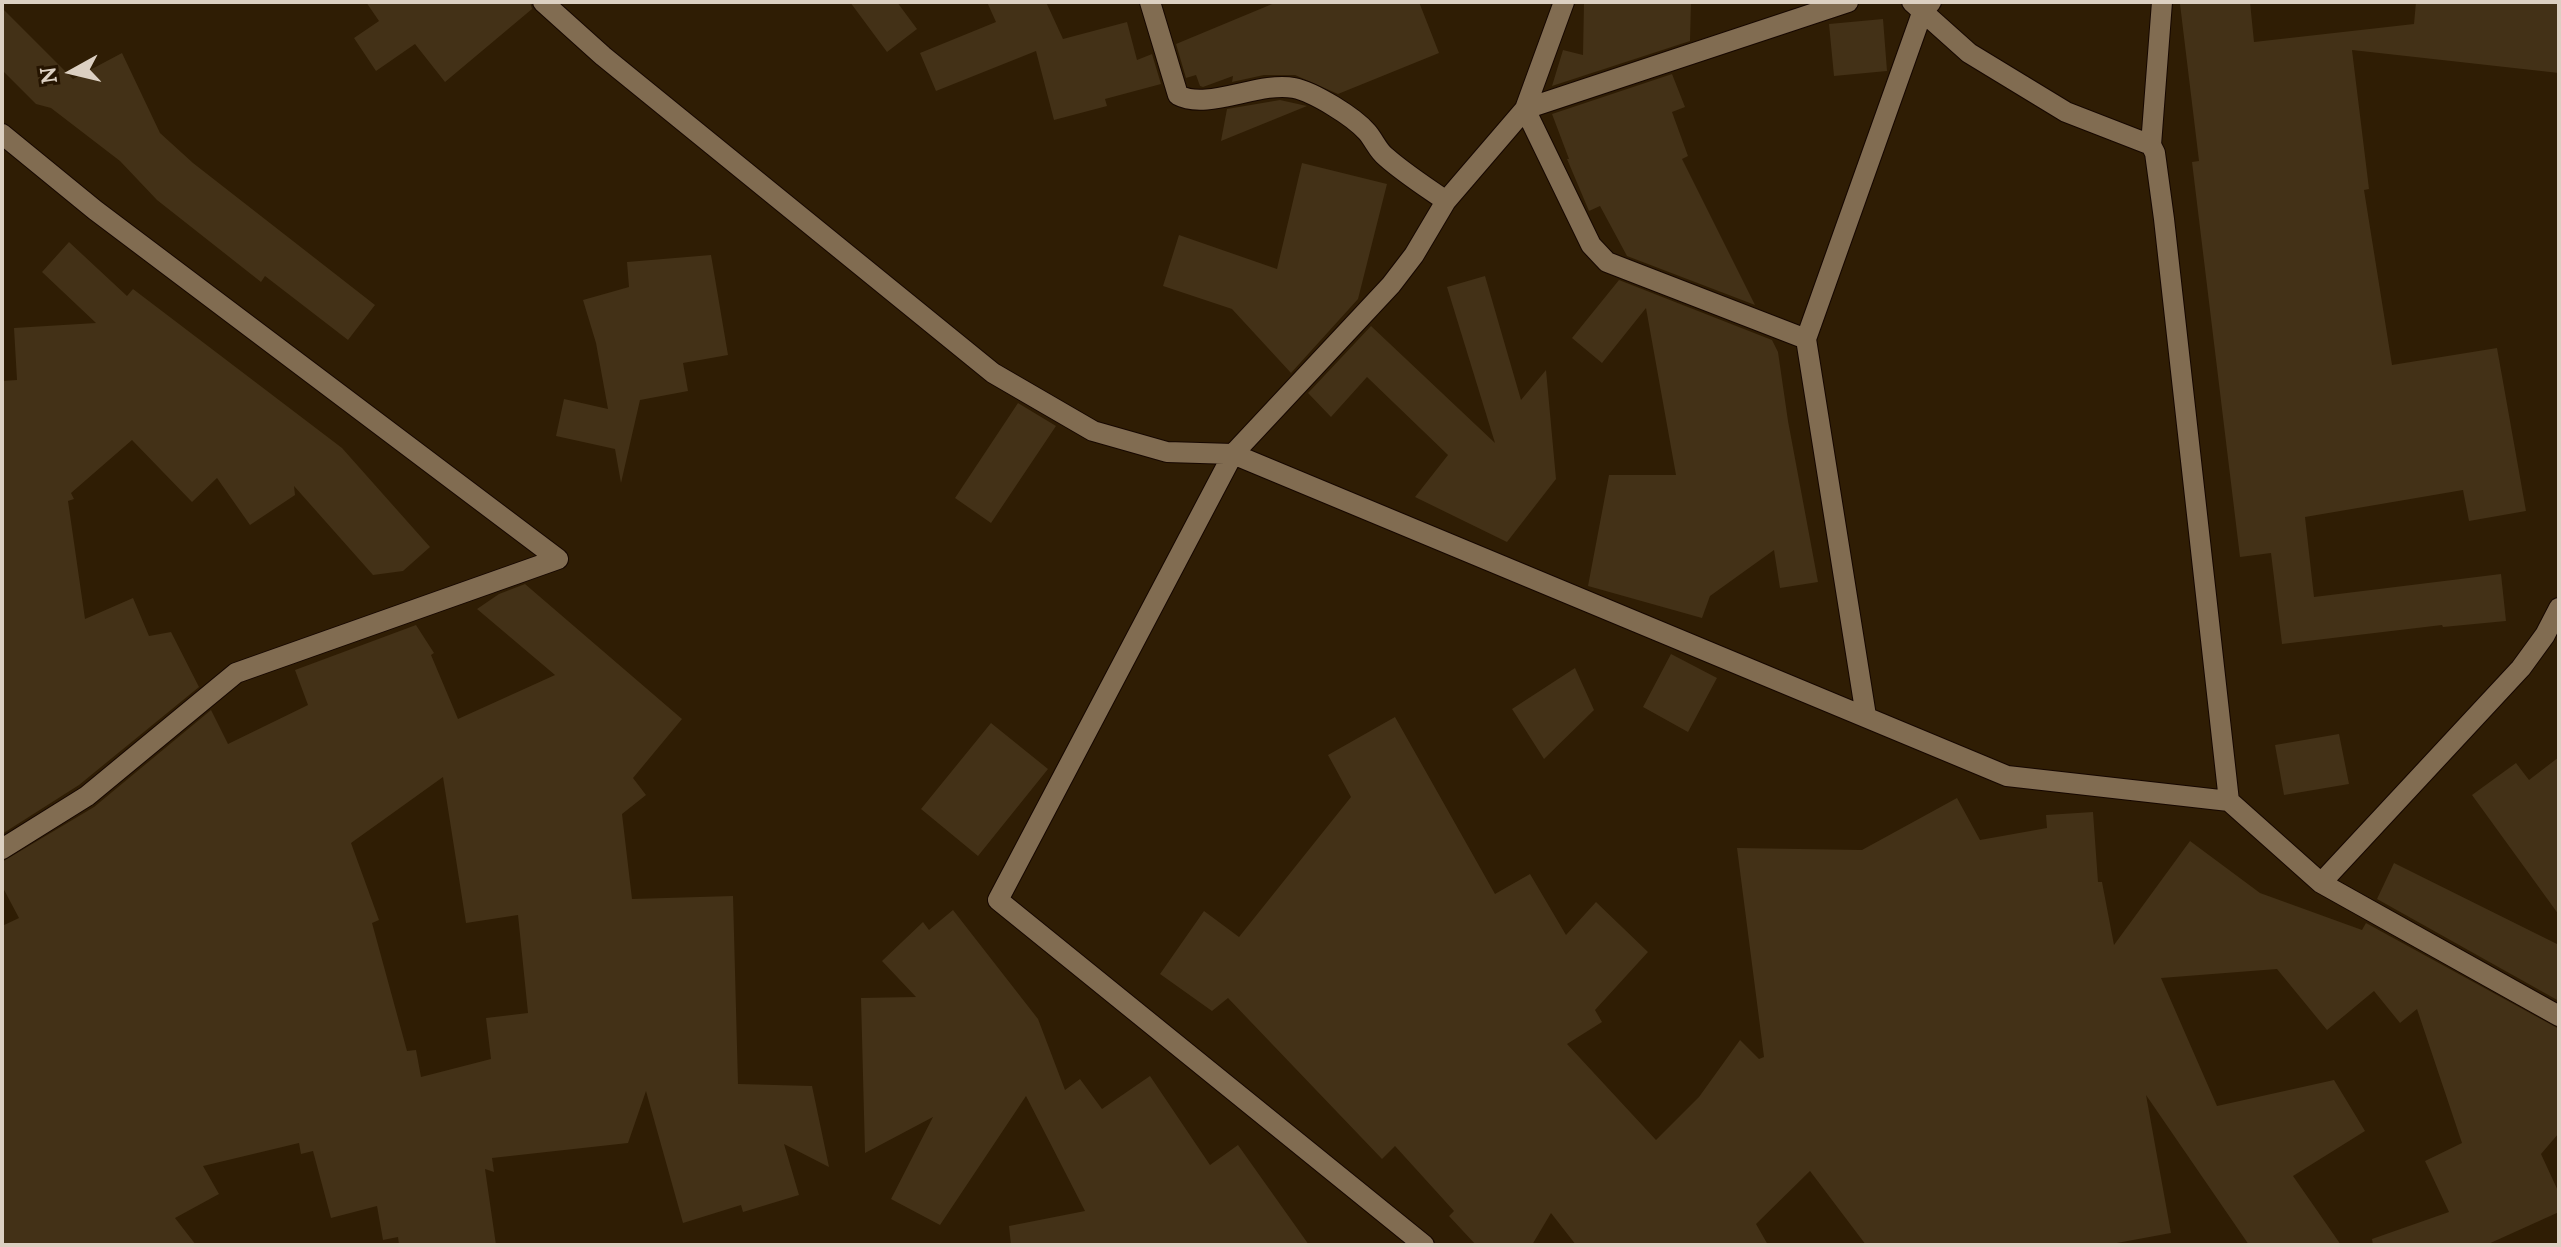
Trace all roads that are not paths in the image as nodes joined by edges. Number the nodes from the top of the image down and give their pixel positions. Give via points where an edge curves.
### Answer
1 (543, 2) edge
2 (1150, 2) edge
3 (1564, 2) edge
4 (1848, 2) edge
5 (2162, 2) edge
6 (1922, 6) edge
7 (1525, 109) junction
8 (2, 134) edge
9 (2151, 145) junction
10 (1446, 201) junction
11 (1806, 339) junction
12 (1233, 454) junction
13 (2559, 608) edge
14 (1866, 716) junction
15 (2229, 801) junction
16 (2, 849) edge
17 (2321, 883) junction
18 (2559, 1016) edge
19 (1424, 1245) edge

1 - 12 street via 993,373 1093,431 1167,452
2 - 10 street via 1178,95 1200,100 1272,86 1296,88 1366,131 1383,155
3 - 7 street
4 - 7 street
5 - 9 street
6 - 9 street via 1969,53 2066,112
6 - 11 street
7 - 10 street
7 - 11 street via 1591,245 1607,262
8 - 16 street via 558,559 236,673 87,796
9 - 15 street via 2164,219
10 - 12 street via 1391,285
11 - 14 street
12 - 14 street
12 - 19 street via 998,900
13 - 17 street via 2521,668
14 - 15 street via 2007,776
15 - 17 street
17 - 18 street

